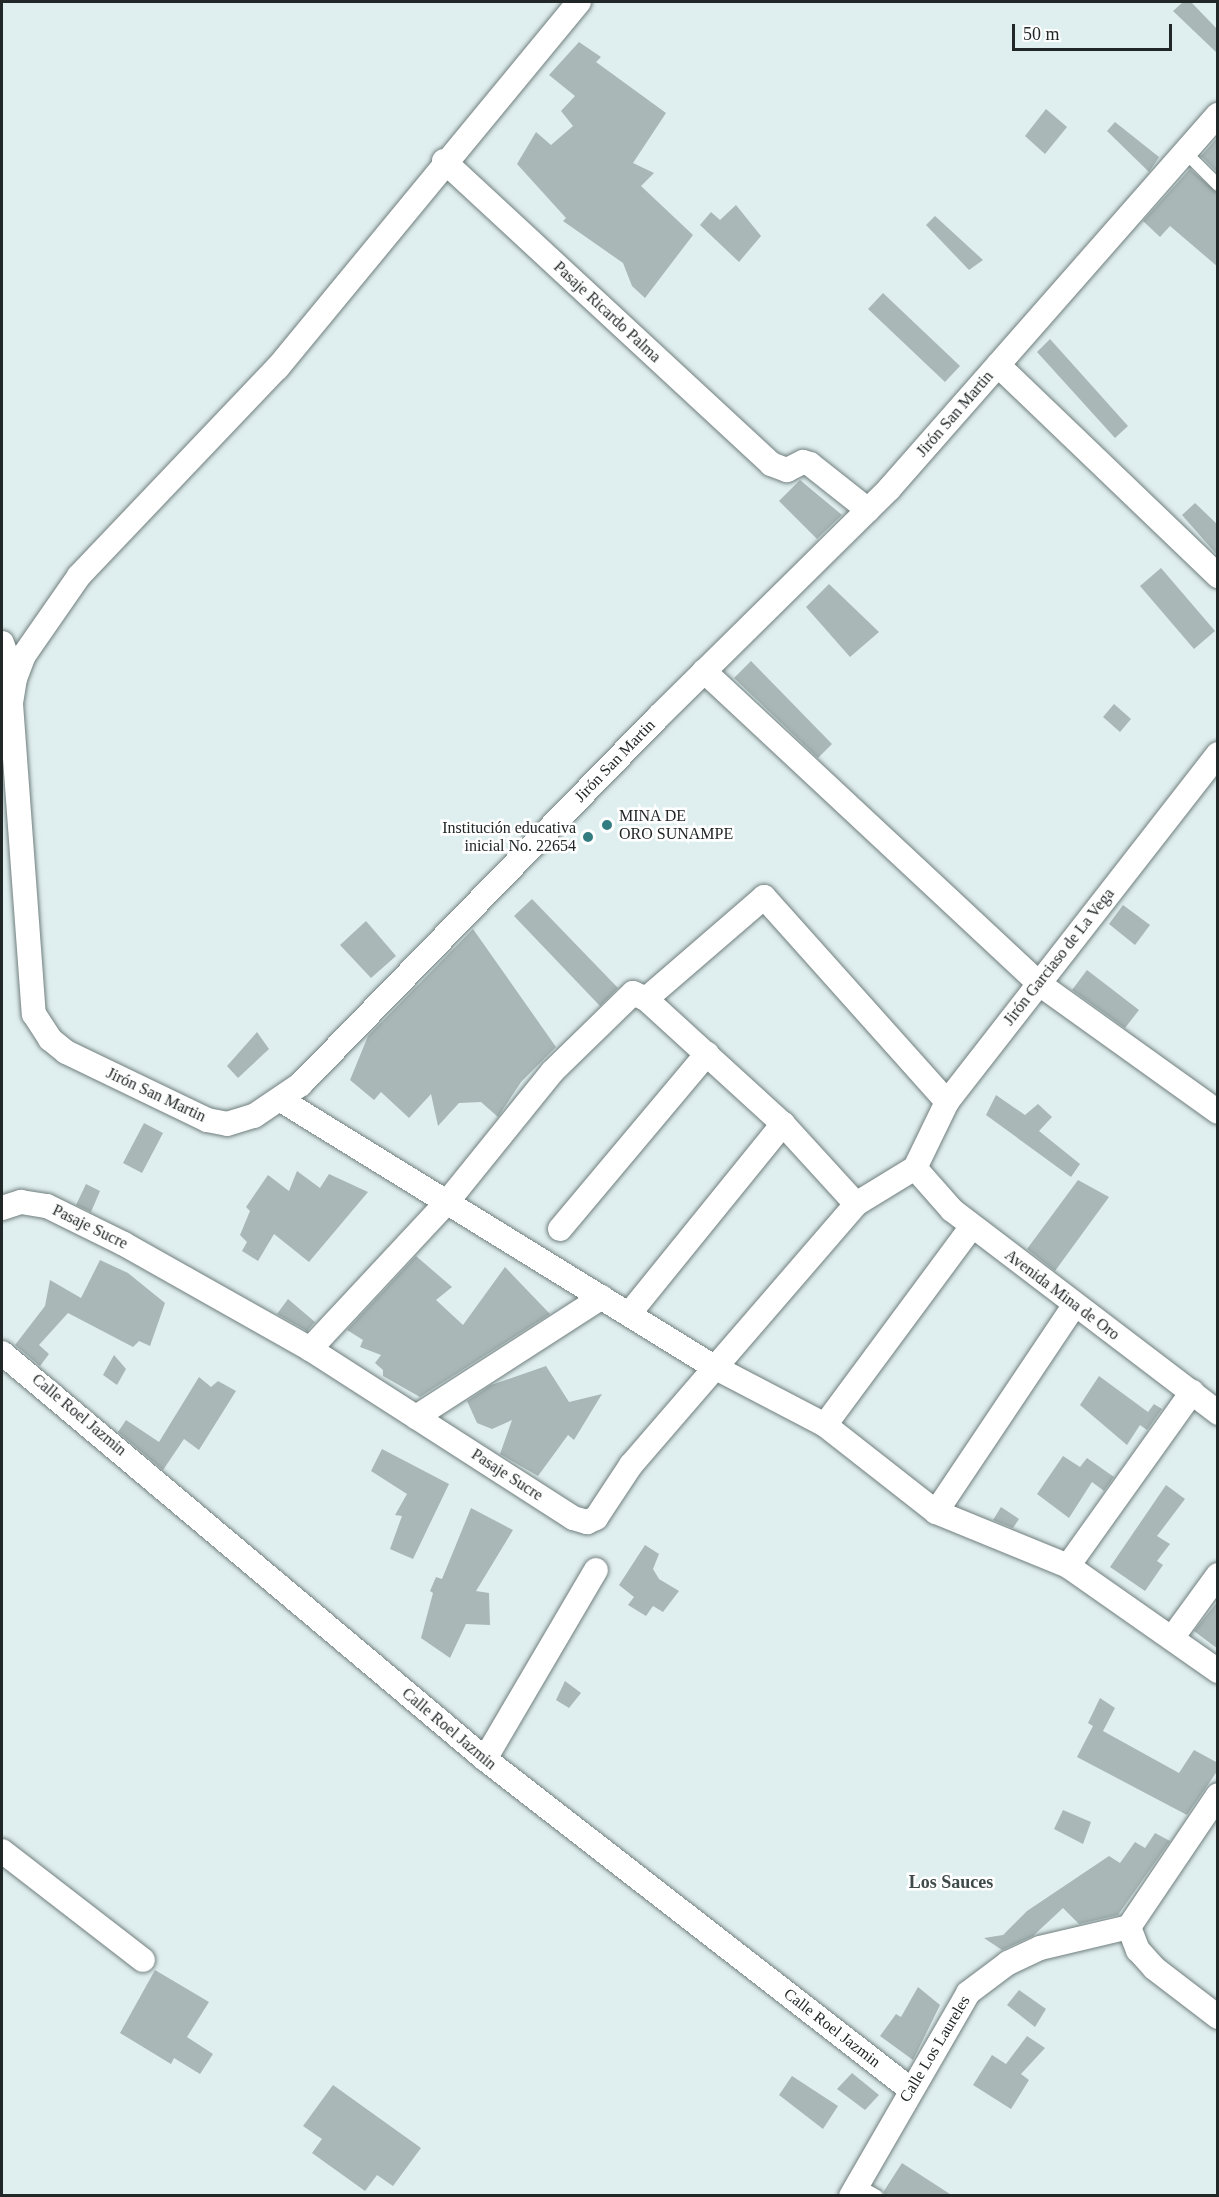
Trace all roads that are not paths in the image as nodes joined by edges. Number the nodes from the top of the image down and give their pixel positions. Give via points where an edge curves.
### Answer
1 (579, 2) edge
2 (1218, 115) edge
3 (1186, 153) junction
4 (444, 161) junction
5 (1218, 185) edge
6 (998, 366) junction
7 (868, 510) junction
8 (1218, 576) edge
9 (2, 643) edge
10 (704, 671) junction
11 (15, 678) junction
12 (1218, 754) edge
13 (1038, 983) junction
14 (646, 999) junction
15 (707, 1054) junction
16 (280, 1100) junction
17 (947, 1102) junction
18 (1218, 1112) edge
19 (783, 1124) junction
20 (915, 1168) junction
21 (448, 1201) junction
22 (856, 1204) junction
23 (2, 1208) edge
24 (972, 1226) junction
25 (560, 1229) dead end
26 (602, 1297) junction
27 (1074, 1306) junction
28 (630, 1314) junction
29 (310, 1349) junction
30 (2, 1353) edge
31 (714, 1367) junction
32 (1192, 1392) junction
33 (1218, 1413) edge
34 (416, 1417) junction
35 (825, 1425) junction
36 (936, 1512) junction
37 (1068, 1566) junction
38 (596, 1570) dead end
39 (1218, 1575) edge
40 (1172, 1638) junction
41 (1218, 1671) edge
42 (485, 1759) junction
43 (1218, 1795) edge
44 (2, 1851) edge
45 (1129, 1927) junction
46 (143, 1960) dead end
47 (1218, 2017) edge
48 (910, 2089) junction
49 (862, 2192) edge

1 - 4 street
2 - 3 street, Jirón San Martin
3 - 5 lane
3 - 6 street, Jirón San Martin
4 - 7 street, Pasaje Ricardo Palma via 771,464 782,470 810,464
4 - 11 street via 277,368 79,576 24,655
6 - 7 street, Jirón San Martin
6 - 8 street
7 - 10 street, Jirón San Martin
9 - 11 street
10 - 13 street
10 - 16 street, Jirón San Martin via 301,1084
11 - 16 street, Jirón San Martin via 11,704 34,1014 66,1053 207,1120 227,1124 254,1116
12 - 13 street, Jirón Garciaso de La Vega
13 - 17 street, Jirón Garciaso de La Vega
13 - 18 street
14 - 15 street
14 - 17 street via 764,897
14 - 21 street via 633,993 552,1072
15 - 19 street
15 - 25 street
16 - 21 street
17 - 20 street, Jirón Garciaso de La Vega
19 - 22 street
19 - 28 street
20 - 22 street, Pasaje Sucre
20 - 24 street, Avenida Mina de Oro via 927,1185
21 - 26 street
21 - 29 street
22 - 31 street, Pasaje Sucre
23 - 29 street, Pasaje Sucre via 21,1202 47,1206 124,1244
24 - 27 street, Avenida Mina de Oro
24 - 35 street
26 - 28 street
26 - 34 street
27 - 32 street, Avenida Mina de Oro
27 - 36 street
28 - 31 street
29 - 34 street, Pasaje Sucre
30 - 42 street, Calle Roel Jazmin
31 - 34 street, Pasaje Sucre via 631,1465 596,1518 587,1522 573,1518
31 - 35 street
32 - 33 street, Avenida Mina de Oro
32 - 37 street
35 - 36 street
36 - 37 street
37 - 40 street
38 - 42 street
39 - 40 street
40 - 41 street
42 - 48 street, Calle Roel Jazmin
43 - 45 street
44 - 46 street
45 - 47 street via 1138,1950 1154,1968
45 - 48 street, Calle Los Laureles via 1040,1948 985,1977 968,1993
48 - 49 street, Calle Los Laureles

